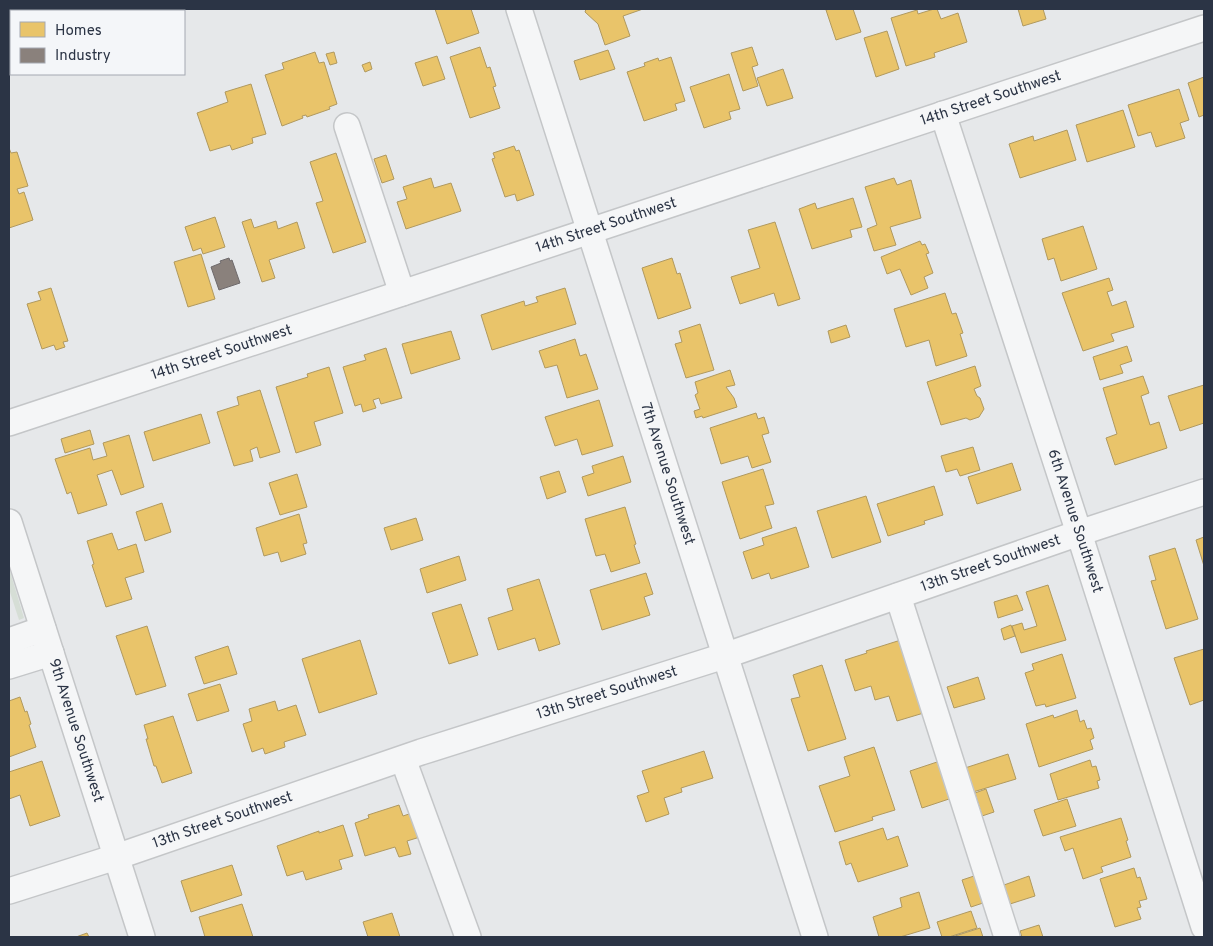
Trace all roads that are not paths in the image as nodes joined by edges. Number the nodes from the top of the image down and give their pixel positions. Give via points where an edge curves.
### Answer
1 (519, 9) edge
2 (1204, 28) edge
3 (943, 114) junction
4 (347, 126) dead end
5 (589, 231) junction
6 (402, 293) junction
7 (9, 423) edge
8 (1204, 492) edge
9 (9, 522) edge
10 (1079, 533) junction
11 (898, 596) junction
12 (43, 629) junction
13 (9, 641) edge
14 (50, 653) junction
15 (724, 656) junction
16 (9, 666) edge
17 (403, 759) junction
18 (116, 857) junction
19 (9, 892) edge
20 (1204, 928) edge
21 (142, 937) edge
22 (468, 937) edge
23 (814, 937) edge
24 (1007, 937) edge

1 - 5 street, 7th Avenue Southwest
2 - 3 street, 14th Street Southwest
3 - 5 street, 14th Street Southwest
3 - 10 street, 6th Avenue Southwest
4 - 6 street
5 - 6 street, 14th Street Southwest
5 - 15 street, 7th Avenue Southwest
6 - 7 street, 14th Street Southwest
8 - 10 street, 13th Street Southwest
9 - 12 street, 9th Avenue Southwest
10 - 11 street, 13th Street Southwest
10 - 20 street, 6th Avenue Southwest
11 - 15 street, 13th Street Southwest
11 - 24 street
12 - 13 street
12 - 14 street, 9th Avenue Southwest
14 - 16 street
14 - 18 street, 9th Avenue Southwest
15 - 17 street, 13th Street Southwest
15 - 23 street, 7th Avenue Southwest
17 - 18 street, 13th Street Southwest
17 - 22 street
18 - 19 street, 13th Street Southwest
18 - 21 street, 9th Avenue Southwest

